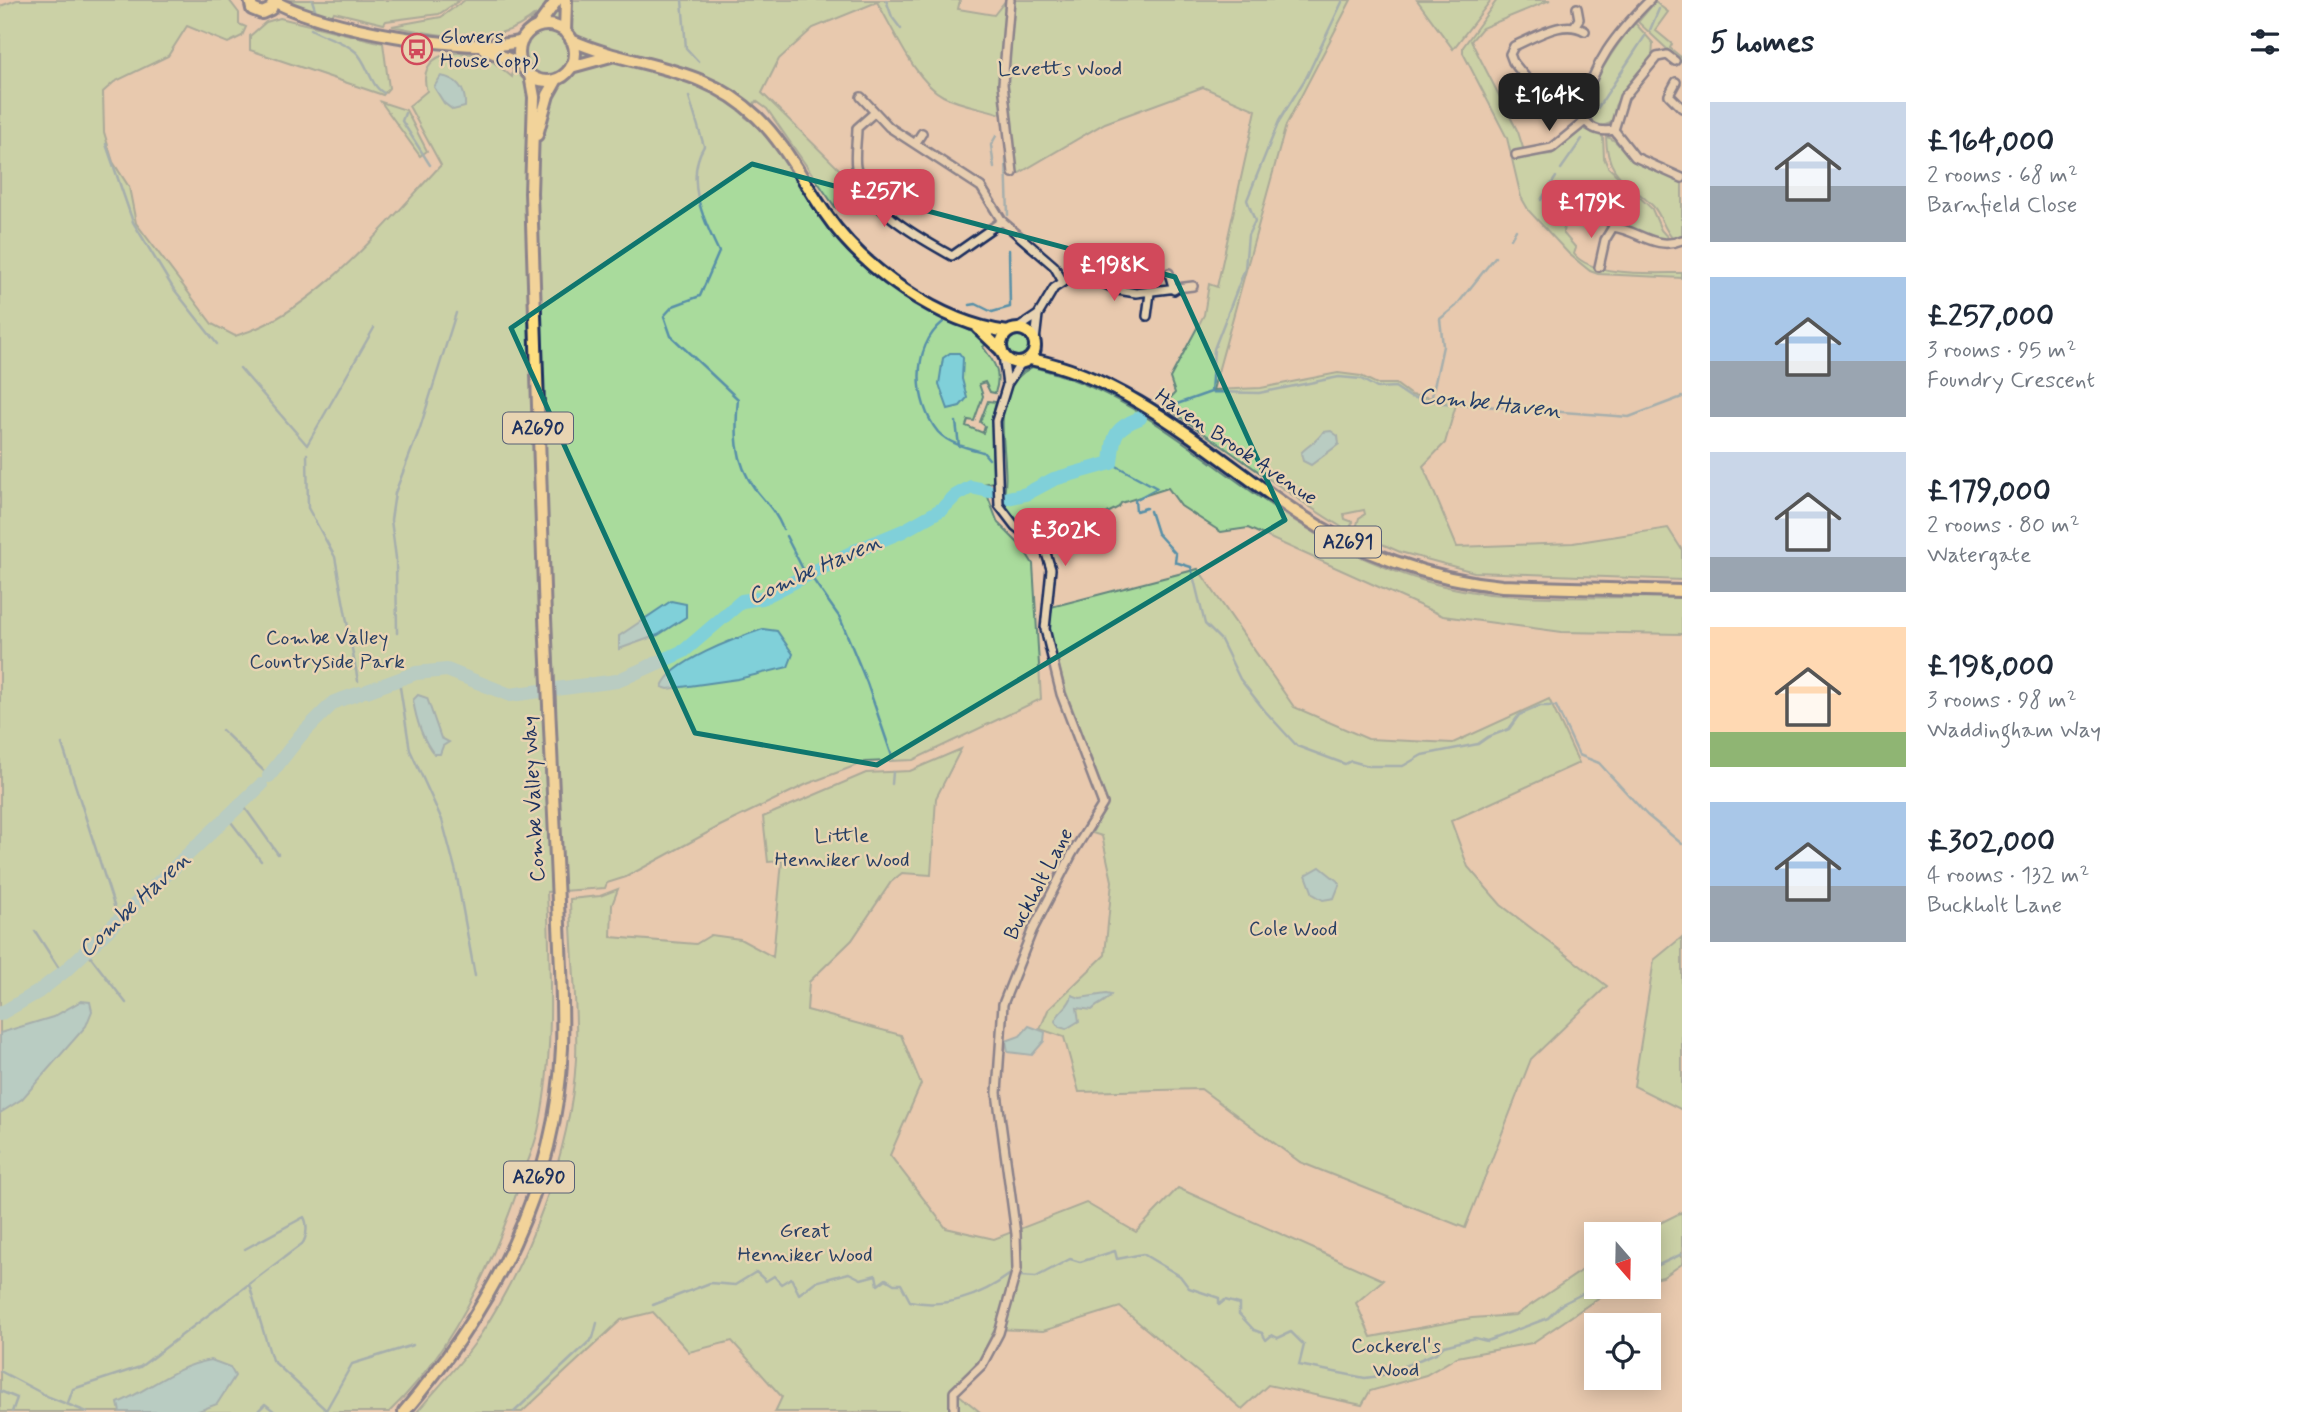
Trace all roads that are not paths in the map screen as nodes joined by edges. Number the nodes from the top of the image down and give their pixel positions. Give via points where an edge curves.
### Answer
1 (557, 0) edge
2 (566, 0) edge
3 (1010, 0) edge
4 (1650, 0) edge
5 (249, 1) edge
6 (272, 4) edge
7 (1577, 8) dead end
8 (1575, 25) junction
9 (538, 26) junction
10 (1585, 31) dead end
11 (568, 36) junction
12 (522, 41) junction
13 (1655, 46) dead end
14 (474, 47) junction
15 (617, 55) junction
16 (1657, 57) junction
17 (1675, 61) dead end
18 (521, 64) junction
19 (571, 67) junction
20 (530, 75) junction
21 (557, 79) junction
22 (1676, 82) dead end
23 (861, 97) dead end
24 (1679, 105) edge
25 (1668, 112) dead end
26 (874, 113) junction
27 (1581, 113) junction
28 (1584, 122) junction
29 (1614, 130) junction
30 (922, 133) dead end
31 (915, 144) junction
32 (534, 145) junction
33 (1516, 155) dead end
34 (1013, 173) dead end
35 (1682, 178) edge
36 (1562, 211) dead end
37 (1002, 221) junction
38 (1613, 228) junction
39 (1682, 240) edge
40 (1599, 267) dead end
41 (1169, 273) dead end
42 (1062, 281) junction
43 (1193, 285) dead end
44 (1174, 290) junction
45 (1150, 293) junction
46 (1038, 315) junction
47 (1147, 316) dead end
48 (978, 328) junction
49 (1013, 330) junction
50 (1035, 344) junction
51 (1002, 352) junction
52 (1026, 361) junction
53 (1058, 364) junction
54 (1007, 385) junction
55 (1682, 590) edge
56 (404, 1412) edge
57 (954, 1412) edge

1 - 9 main road
2 - 11 main road
3 - 34 street via 1003,85
4 - 27 street via 1608,47 1592,75
5 - 6 main road via 255,11
6 - 14 main road via 363,29
7 - 8 street
8 - 10 street
8 - 27 street via 1514,46 1510,56 1546,102
9 - 11 main road via 552,26
9 - 12 main road
11 - 15 main road
11 - 19 main road via 575,53
12 - 14 main road
12 - 18 main road
13 - 16 street
14 - 18 main road
15 - 19 main road
15 - 48 main road via 666,67 737,101 777,140 825,214 859,254 905,290
16 - 17 street via 1667,55
16 - 29 street via 1624,97
18 - 20 main road
19 - 21 main road
20 - 21 main road via 543,81
20 - 32 main road, Combe Valley Way / A2690
21 - 32 main road, Combe Valley Way / A2690
22 - 24 street via 1669,90
23 - 26 street
24 - 25 street
26 - 31 street
26 - 37 street via 857,128 856,168 874,201 908,232 952,256
27 - 28 street
28 - 29 street via 1597,130
28 - 33 street via 1552,148
29 - 35 street via 1635,157
30 - 31 street
31 - 37 street via 981,187
32 - 56 main road, Combe Valley Way / A2690 via 531,193 562,1049 551,1127 528,1210 493,1290 445,1364
36 - 38 street via 1598,214
37 - 42 street via 1054,266
38 - 39 street via 1648,242
38 - 40 street
41 - 44 street
42 - 45 street via 1079,276 1118,290
42 - 46 street
43 - 44 street
44 - 45 street
45 - 47 street
46 - 49 street
46 - 50 street
48 - 49 main road
48 - 51 main road
49 - 50 main road via 1027,331
49 - 51 main road via 1002,340
50 - 52 main road
50 - 53 main road, Haven Brook Avenue / A2691
51 - 52 main road via 1011,362
51 - 54 street, Buckholt Lane
52 - 53 main road, Haven Brook Avenue / A2691
52 - 54 street, Buckholt Lane
53 - 55 main road, Haven Brook Avenue / A2691 via 1167,421 1299,514 1359,547 1408,566 1475,583
54 - 57 street, Buckholt Lane via 996,421 999,505 1010,521 1045,550 1051,569 1045,629 1061,694 1103,804 1032,931 1003,1004 997,1093 1017,1269 999,1333 982,1365 954,1392

